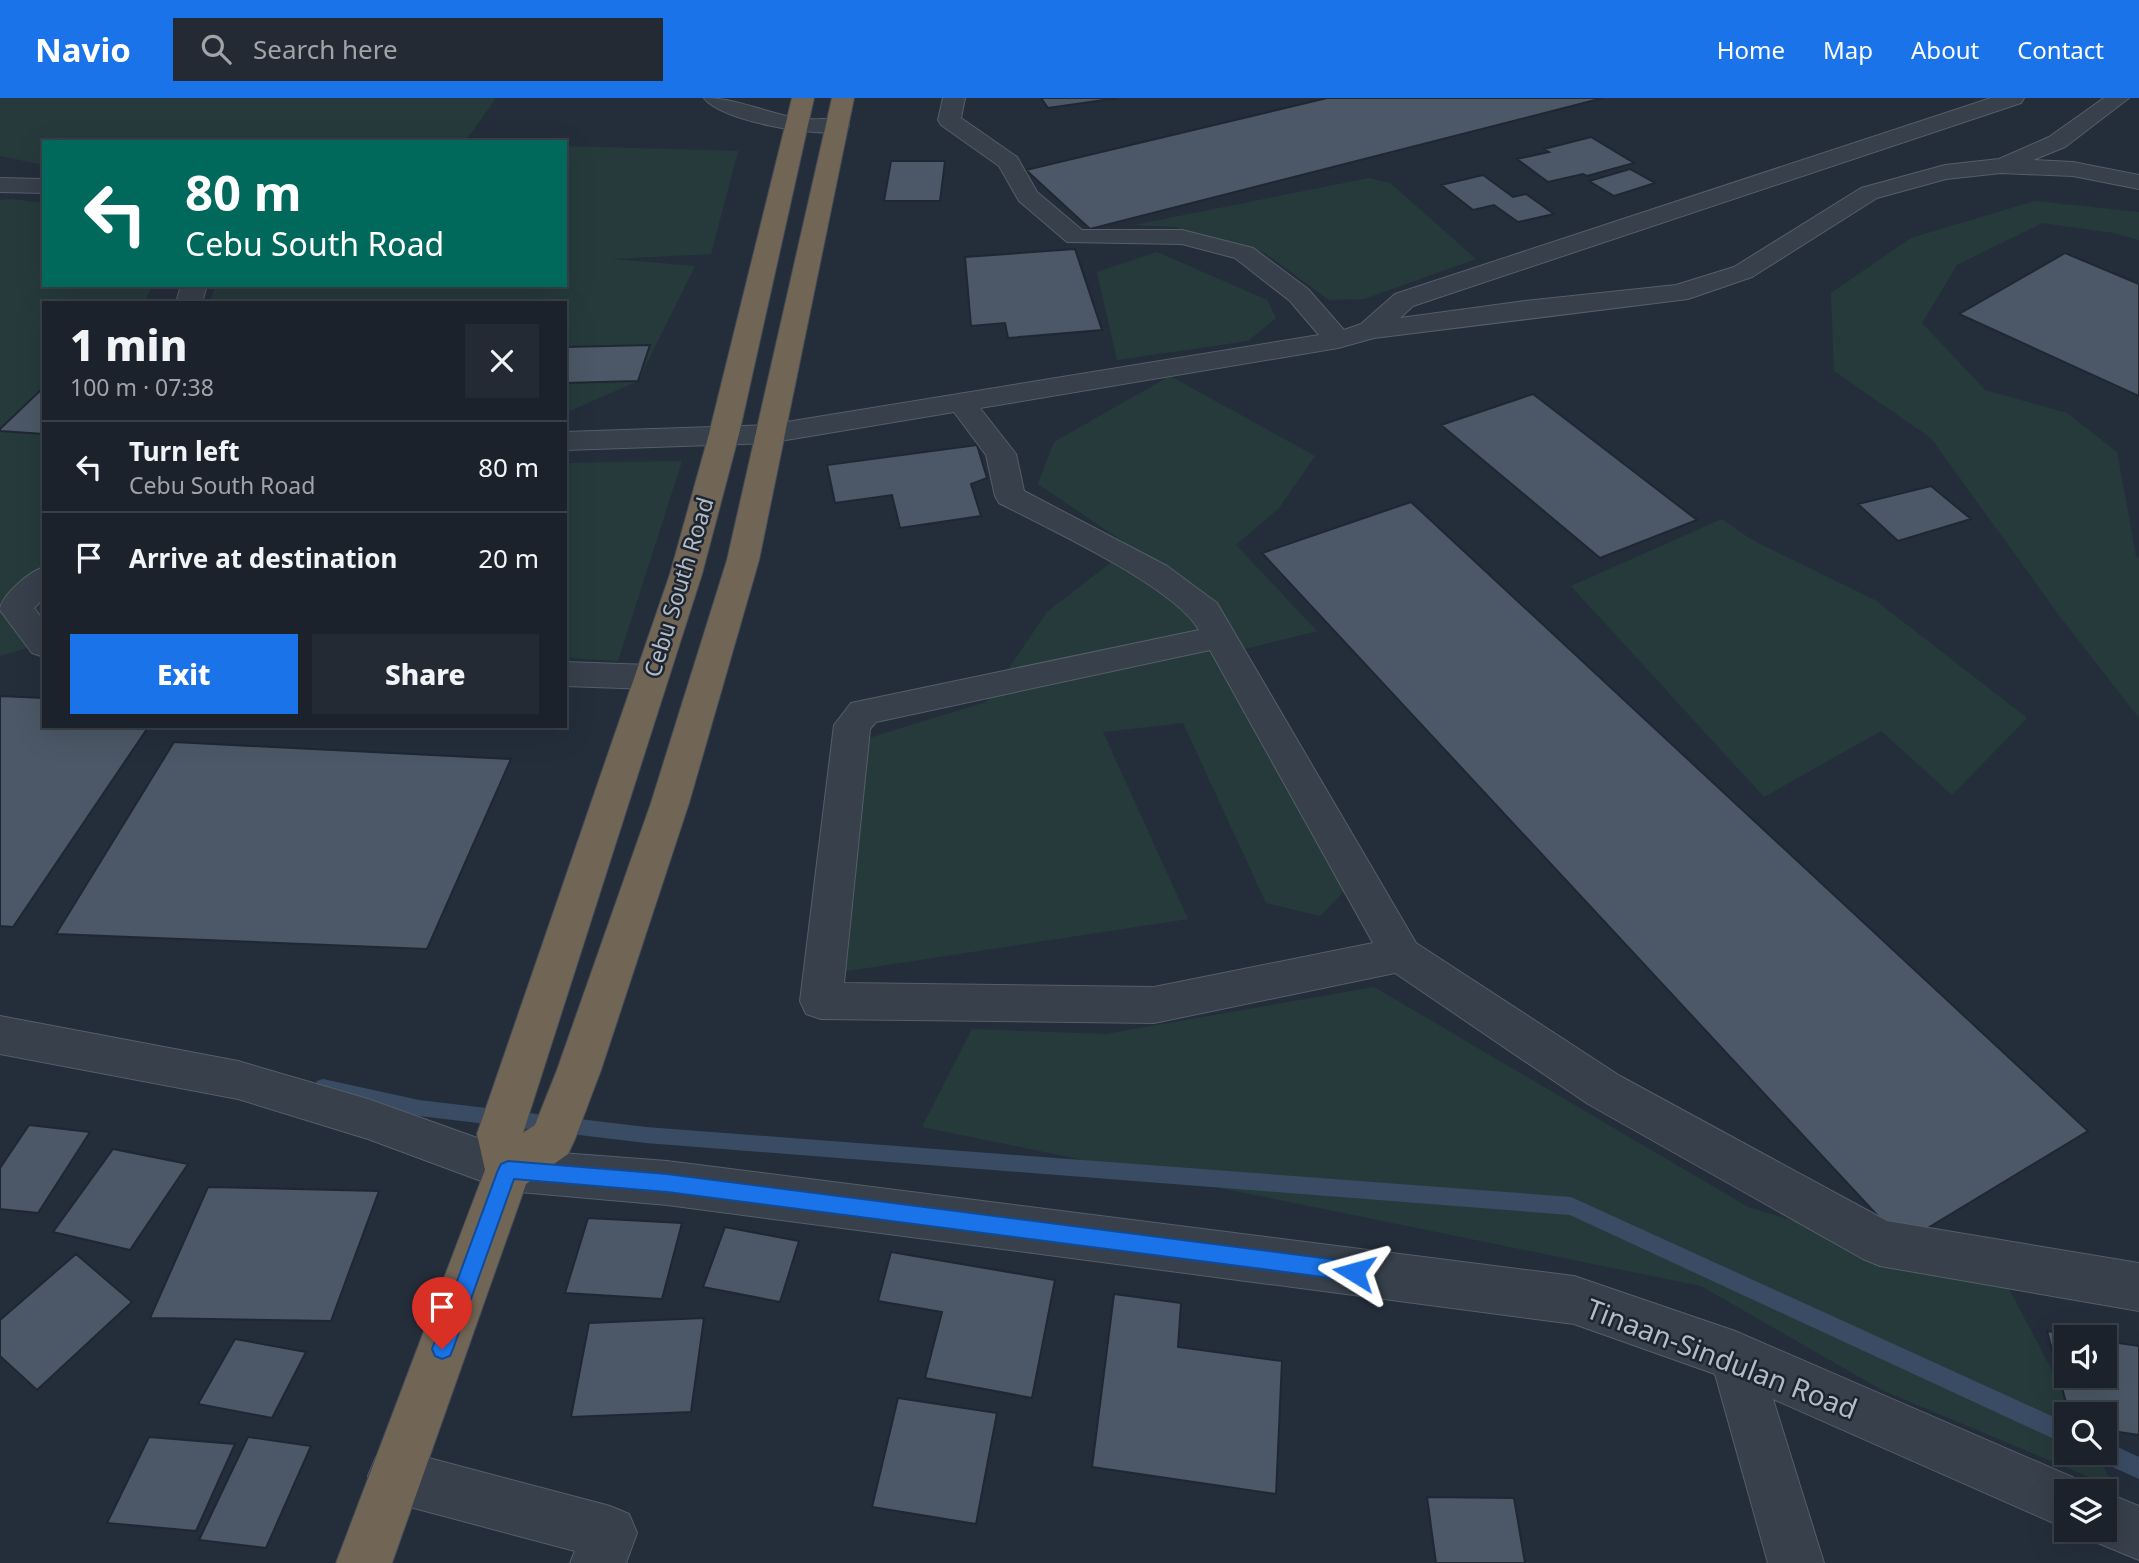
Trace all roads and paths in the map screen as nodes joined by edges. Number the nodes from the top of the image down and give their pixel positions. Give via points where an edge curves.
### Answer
1 (715, 98) edge
2 (954, 98) edge
3 (2013, 98) edge
4 (2118, 98) edge
5 (800, 112) edge
6 (840, 112) edge
7 (2001, 166) junction
8 (2139, 182) edge
9 (0, 185) edge
10 (42, 186) edge
11 (1371, 330) junction
12 (1338, 340) junction
13 (961, 402) junction
14 (724, 434) junction
15 (768, 434) junction
16 (567, 441) edge
17 (42, 580) edge
18 (1219, 637) junction
19 (42, 642) edge
20 (567, 674) edge
21 (650, 677) junction
22 (1401, 955) junction
23 (0, 1035) edge
24 (504, 1152) junction
25 (2139, 1287) edge
26 (1735, 1356) junction
27 (396, 1476) junction
28 (2054, 1496) edge
29 (2117, 1523) edge
30 (2139, 1533) edge
31 (364, 1563) edge
32 (598, 1563) edge
33 (1796, 1563) edge

1 - 5 street via 723,105
2 - 12 street via 949,120 1009,162 1027,196 1076,237 1182,237 1244,253 1299,295
3 - 11 street via 1404,299
4 - 7 street via 2057,142
5 - 6 street
5 - 14 highway, Cebu South Road
6 - 15 highway
7 - 8 street via 2073,169
7 - 11 street via 1945,172 1869,193 1743,272 1679,293
9 - 10 street
11 - 12 street
12 - 13 street
13 - 15 street
13 - 18 street via 1001,454 1010,496 1155,573 1205,611
14 - 15 street
14 - 16 street
14 - 21 highway, Cebu South Road via 686,574
15 - 24 highway via 743,560 711,674 579,1070 552,1139
17 - 19 street via 15,607
18 - 22 street
18 - 22 street via 864,712 852,725 821,1001 1154,1005
20 - 21 street
21 - 24 highway, Cebu South Road via 522,1067
22 - 25 street via 1604,1090 1880,1243
23 - 24 street, Tinaan-Sindulan Road via 238,1080 368,1119
24 - 26 street, Tinaan-Sindulan Road via 667,1183 1574,1300
24 - 27 highway
26 - 28 street, Tinaan-Sindulan Road
26 - 33 street
27 - 31 highway
27 - 32 street via 610,1534
29 - 30 street

